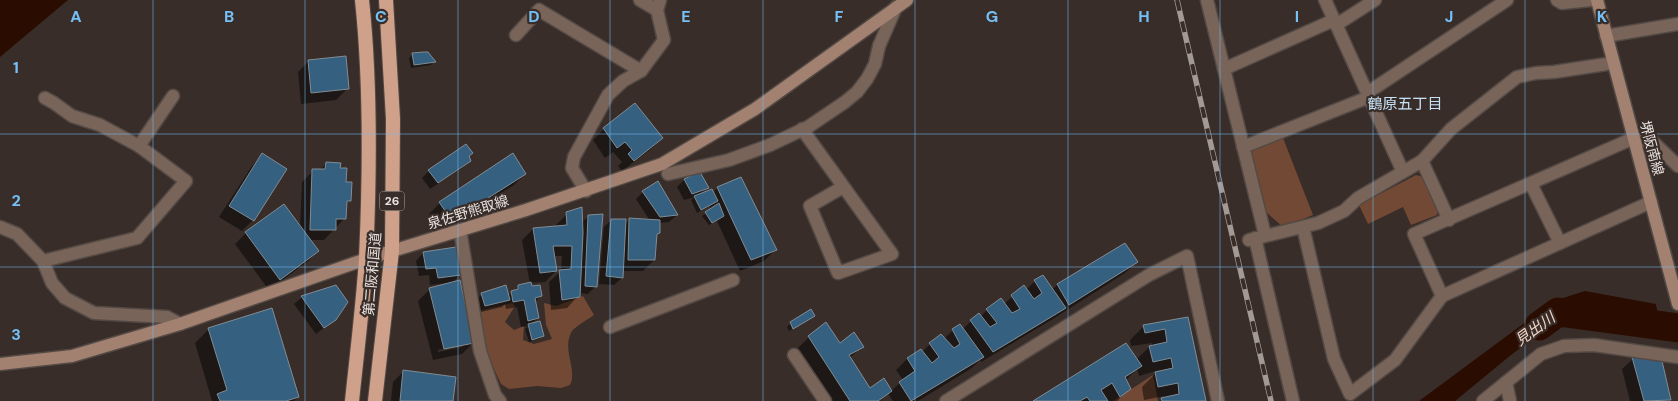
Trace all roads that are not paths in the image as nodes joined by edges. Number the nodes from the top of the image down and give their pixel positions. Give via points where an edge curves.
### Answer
1 (362, 0) edge
2 (386, 0) edge
3 (640, 0) edge
4 (1207, 0) edge
5 (1325, 0) edge
6 (1375, 0) edge
7 (1507, 0) edge
8 (1557, 0) edge
9 (1591, 0) edge
10 (1597, 0) edge
11 (901, 4) edge
12 (659, 5) edge
13 (1335, 22) junction
14 (1678, 24) edge
15 (516, 35) dead end
16 (1606, 36) junction
17 (1613, 62) junction
18 (1224, 69) junction
19 (641, 72) junction
20 (1368, 95) junction
21 (173, 96) dead end
22 (45, 98) dead end
23 (802, 129) junction
24 (1634, 138) junction
25 (139, 146) junction
26 (1243, 147) junction
27 (1422, 161) junction
28 (1678, 166) edge
29 (1403, 172) junction
30 (668, 174) dead end
31 (1531, 184) junction
32 (843, 187) junction
33 (586, 190) junction
34 (1651, 202) junction
35 (1449, 220) junction
36 (0, 227) edge
37 (1304, 227) junction
38 (460, 230) junction
39 (1256, 238) junction
40 (1560, 243) junction
41 (392, 251) junction
42 (366, 259) junction
43 (43, 261) junction
44 (732, 280) dead end
45 (1442, 296) junction
46 (1677, 301) edge
47 (180, 324) junction
48 (610, 327) dead end
49 (794, 355) dead end
50 (1678, 357) edge
51 (0, 364) edge
52 (1506, 382) junction
53 (352, 401) edge
54 (375, 401) edge
55 (500, 401) edge
56 (824, 401) edge
57 (946, 401) edge
58 (1218, 401) edge
59 (1293, 401) edge
60 (1482, 401) edge
61 (1510, 401) edge

1 - 42 highway, 第二阪和国道 / 26 via 369,132
2 - 41 highway, 第二阪和国道 / 26 via 393,119
3 - 12 street
4 - 18 street
5 - 13 street
6 - 13 street
7 - 20 street
8 - 9 street via 1562,3
10 - 16 main road, 堺阪南線
11 - 23 street via 879,46 875,64 857,92
11 - 33 main road, 泉佐野熊取線 via 755,109 662,164
12 - 19 street via 664,40
13 - 18 street
13 - 20 street
14 - 16 street
15 - 19 street via 539,10
16 - 17 main road, 堺阪南線
17 - 24 main road, 堺阪南線
17 - 27 street via 1517,77 1451,129
18 - 26 street
19 - 33 street via 623,81 608,95 574,158 572,168
20 - 26 street
20 - 29 street
21 - 25 street
22 - 25 street via 72,116 100,125
23 - 30 street via 728,160
23 - 32 street
24 - 28 street via 1653,142
24 - 31 street
24 - 34 main road, 堺阪南線
25 - 43 street via 186,180 137,238
26 - 39 street
27 - 29 street
27 - 35 street
29 - 37 street via 1358,198 1344,211
31 - 35 street
31 - 40 street
32 - 32 street via 810,206 838,273 892,254
33 - 38 main road, 泉佐野熊取線
34 - 40 street
34 - 46 main road, 堺阪南線
35 - 45 street via 1414,234
36 - 43 street via 17,234
37 - 39 street
37 - 45 street via 1334,359 1350,394 1395,360
38 - 41 main road, 泉佐野熊取線
38 - 55 street via 480,351
39 - 59 street
40 - 45 street
41 - 42 main road, 泉佐野熊取線
41 - 54 highway, 第二阪和国道 / 26
42 - 47 main road, 泉佐野熊取線
42 - 53 highway, 第二阪和国道 / 26
43 - 47 street via 52,283 65,298 94,313 167,317
44 - 48 street
47 - 51 main road, 泉佐野熊取線 via 72,356
49 - 56 street
50 - 52 street via 1594,345 1564,346 1541,354
52 - 60 street
52 - 61 street
57 - 58 street via 1148,275 1187,256

